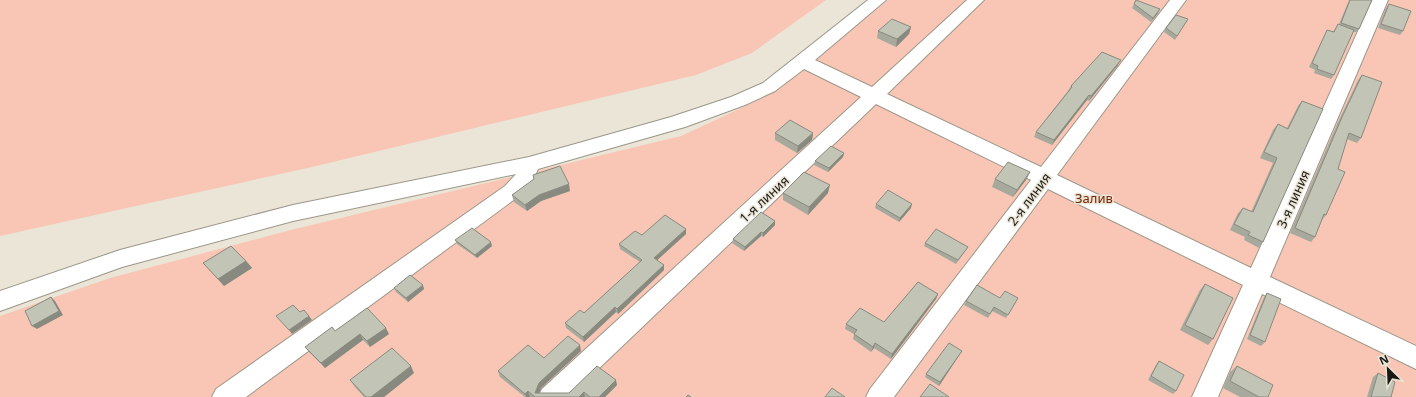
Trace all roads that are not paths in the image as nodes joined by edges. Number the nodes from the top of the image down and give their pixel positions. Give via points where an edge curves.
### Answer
1 (878, 0) edge
2 (976, 0) edge
3 (1178, 0) edge
4 (1380, 0) edge
5 (803, 61) junction
6 (875, 96) junction
7 (529, 164) junction
8 (1046, 177) junction
9 (1257, 280) junction
10 (26, 291) junction
11 (0, 296) edge
12 (0, 301) edge
13 (1416, 358) edge
14 (225, 397) edge
15 (551, 397) edge
16 (878, 397) edge
17 (1205, 397) edge

1 - 5 street
2 - 6 street, 1-я линия
3 - 8 street, 2-я линия
4 - 9 street, 3-я линия
5 - 6 street
5 - 7 street via 769,87 738,101 657,128
6 - 8 street
6 - 15 street, 1-я линия
7 - 10 street via 294,213 120,259
7 - 14 street via 525,177 512,191
8 - 9 street
8 - 16 street, 2-я линия
9 - 13 street
9 - 17 street, 3-я линия
10 - 11 street
10 - 12 street

